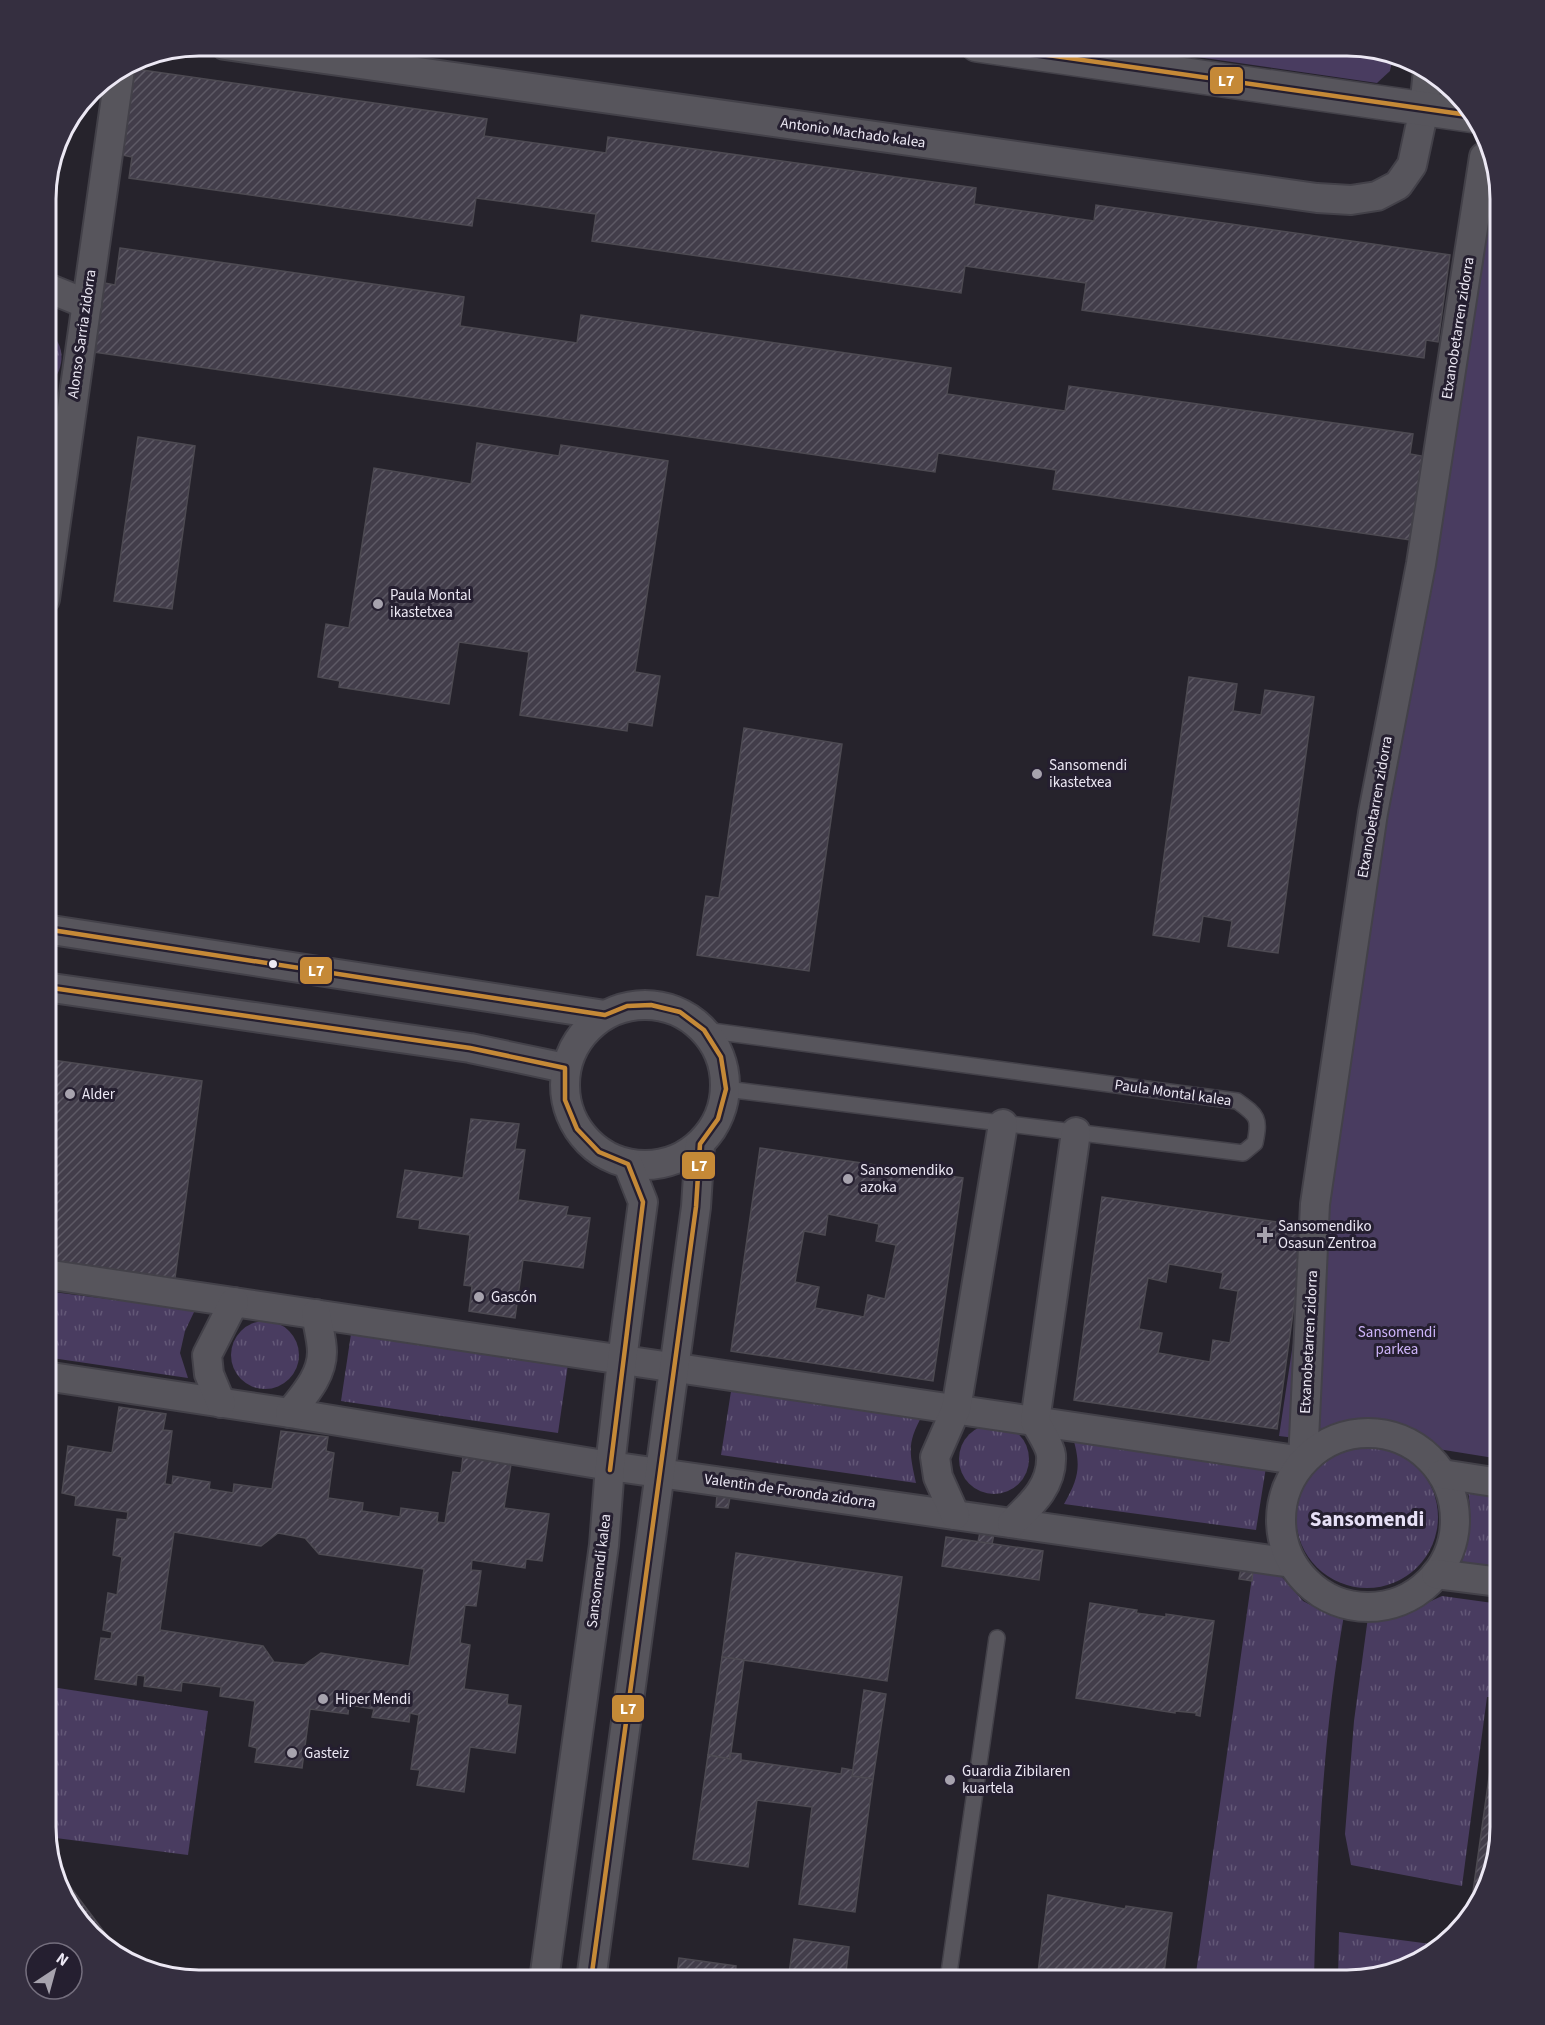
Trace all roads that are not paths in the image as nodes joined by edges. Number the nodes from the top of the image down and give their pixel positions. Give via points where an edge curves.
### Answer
1 (304, 56) edge
2 (1054, 56) edge
3 (118, 80) edge
4 (1427, 81) edge
5 (1424, 109) junction
6 (1461, 114) edge
7 (1484, 159) edge
8 (56, 291) edge
9 (87, 304) junction
10 (73, 398) junction
11 (56, 410) edge
12 (56, 519) edge
13 (56, 931) edge
14 (56, 989) edge
15 (604, 1015) junction
16 (704, 1030) junction
17 (565, 1068) junction
18 (726, 1089) junction
19 (1002, 1124) junction
20 (1076, 1132) junction
21 (700, 1144) junction
22 (628, 1164) junction
23 (56, 1276) edge
24 (234, 1302) junction
25 (316, 1314) junction
26 (622, 1360) junction
27 (675, 1368) junction
28 (56, 1378) edge
29 (221, 1403) junction
30 (957, 1409) junction
31 (290, 1413) junction
32 (1035, 1421) junction
33 (1304, 1461) junction
34 (610, 1466) junction
35 (660, 1473) junction
36 (1442, 1474) junction
37 (1490, 1481) edge
38 (955, 1515) junction
39 (1012, 1523) junction
40 (1292, 1563) junction
41 (1436, 1574) junction
42 (1490, 1581) edge
43 (997, 1638) dead end
44 (545, 1970) edge
45 (592, 1970) edge
46 (949, 1970) edge

1 - 5 street, Antonio Machado kalea via 1351,200 1377,196 1398,185 1412,165
2 - 5 main road
3 - 9 street, Alonso Sarria zidorra
4 - 5 street, Antonio Machado kalea
5 - 6 main road
7 - 33 street, Etxanobetarren zidorra via 1421,564 1373,813 1315,1204
8 - 9 street
9 - 10 street, Alonso Sarria zidorra
10 - 11 street
10 - 12 street, Alonso Sarria zidorra
13 - 15 street
14 - 17 street via 470,1048
15 - 16 street via 627,1006 651,1005 680,1012
15 - 17 street via 586,1029
16 - 18 street via 720,1058
16 - 20 lane, Paula Montal kalea via 1237,1101 1254,1113 1258,1124 1255,1143 1243,1153
17 - 22 street via 565,1100 577,1129 599,1152
18 - 19 lane, Paula Montal kalea
18 - 21 street via 718,1119
19 - 20 lane, Paula Montal kalea
19 - 30 street
20 - 32 street
21 - 22 street via 667,1163
21 - 27 street via 696,1207
22 - 26 street, Sansomendi kalea via 643,1202
23 - 24 street
24 - 25 street
24 - 29 street via 207,1354 209,1374
25 - 26 street
25 - 31 street via 321,1364
26 - 27 street
26 - 34 street, Sansomendi kalea
27 - 30 street
27 - 35 street
28 - 29 street, Valentin de Foronda zidorra
29 - 31 street, Valentin de Foronda zidorra
30 - 32 street
30 - 38 street via 935,1457 938,1477
31 - 34 street, Valentin de Foronda zidorra
32 - 33 street
32 - 39 street via 1051,1454 1047,1482 1036,1501
33 - 36 street via 1325,1443 1351,1434 1373,1433 1413,1445
33 - 40 street via 1289,1483 1281,1509 1283,1537
34 - 35 street, Valentin de Foronda zidorra
34 - 44 street, Sansomendi kalea via 604,1545
35 - 38 street, Valentin de Foronda zidorra
35 - 45 street
36 - 37 street
36 - 41 street via 1453,1499 1455,1526 1450,1551
38 - 39 street, Valentin de Foronda zidorra
39 - 40 street, Valentin de Foronda zidorra
40 - 41 street via 1309,1584 1330,1599 1356,1606 1386,1605 1413,1594
41 - 42 street
43 - 46 lane

